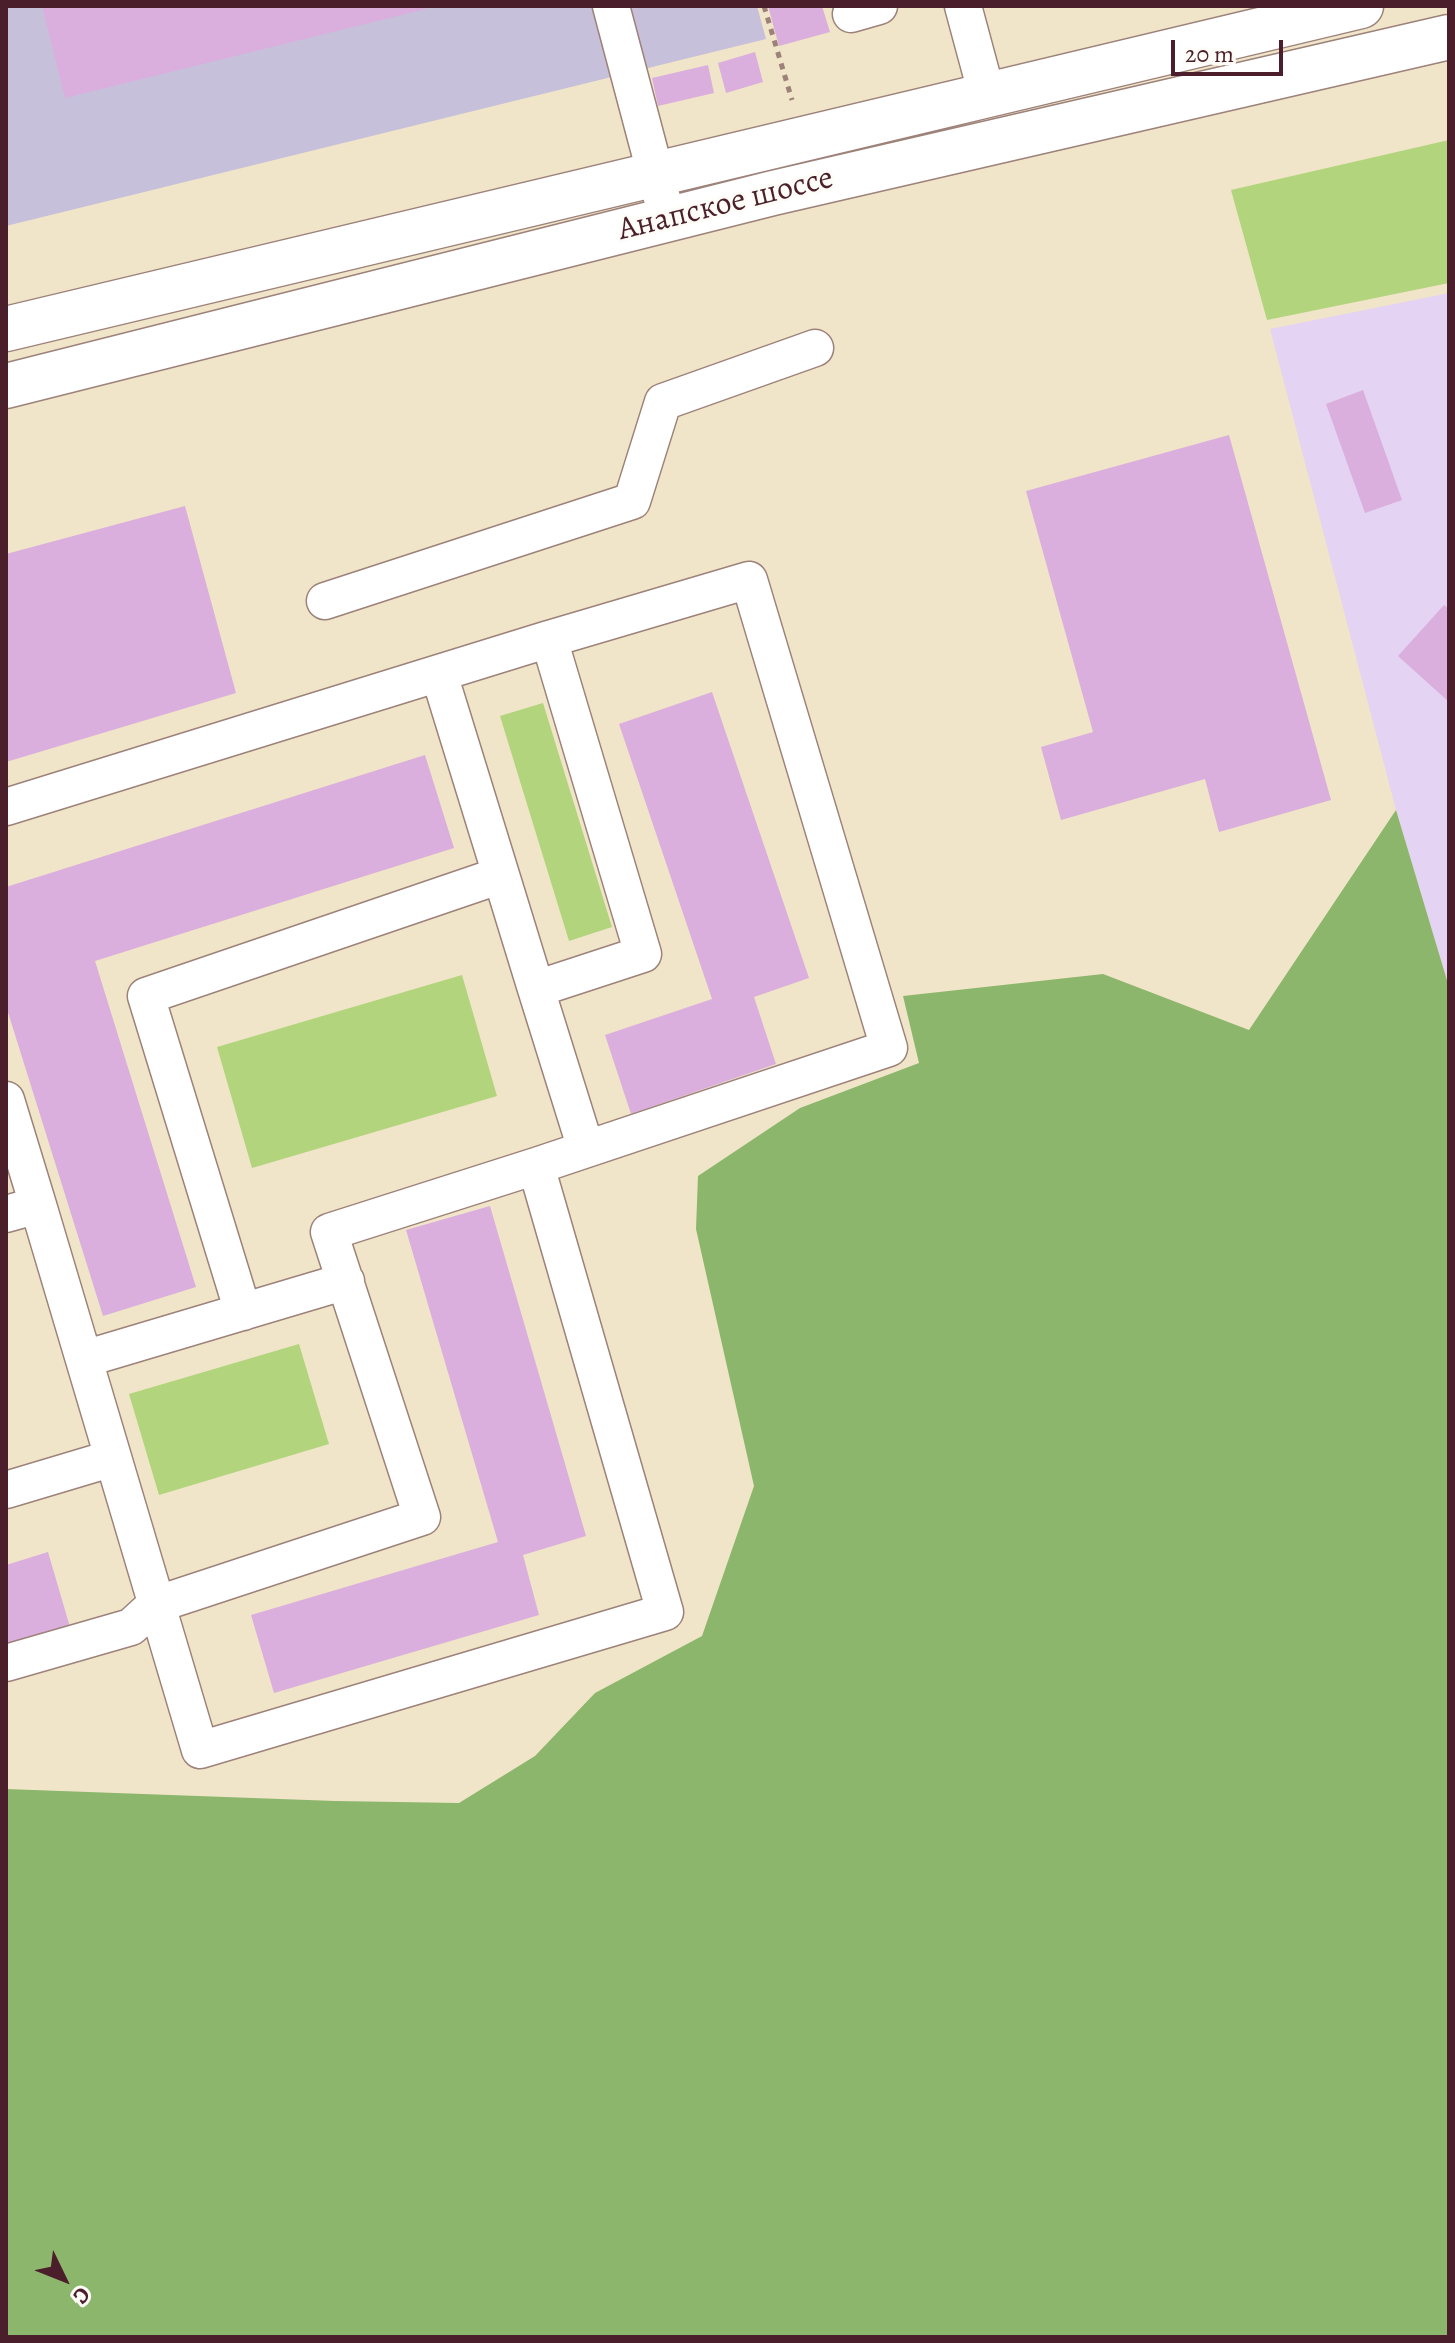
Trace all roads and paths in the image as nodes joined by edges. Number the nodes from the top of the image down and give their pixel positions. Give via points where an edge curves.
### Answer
1 (611, 6) edge
2 (764, 6) edge
3 (963, 6) edge
4 (1361, 6) edge
5 (1449, 37) edge
6 (987, 95) junction
7 (796, 113) dead end
8 (656, 173) junction
9 (667, 219) junction
10 (6, 329) edge
11 (815, 348) dead end
12 (6, 386) edge
13 (325, 601) dead end
14 (549, 639) junction
15 (439, 674) junction
16 (6, 807) edge
17 (501, 875) junction
18 (536, 989) junction
19 (6, 1100) edge
20 (586, 1149) junction
21 (536, 1166) junction
22 (22, 1210) edge
23 (346, 1281) junction
24 (243, 1312) junction
25 (84, 1359) junction
26 (113, 1458) junction
27 (6, 1490) edge
28 (155, 1605) junction
29 (6, 1663) edge

1 - 8 lane
2 - 7 path
3 - 6 lane
4 - 6 highway, Анапское шоссе
5 - 9 highway, Анапское шоссе
6 - 8 highway, Анапское шоссе
8 - 9 lane
8 - 10 highway, Анапское шоссе
9 - 12 highway, Анапское шоссе
11 - 13 lane via 663,402 632,501
14 - 15 lane
14 - 18 lane via 643,954
14 - 20 lane via 749,580 889,1048
15 - 16 lane
15 - 17 lane
17 - 18 lane
17 - 24 lane via 146,996
18 - 20 lane
19 - 22 lane
20 - 21 lane
21 - 23 lane via 329,1232
21 - 28 lane via 665,1612 200,1750
22 - 25 lane
23 - 24 lane
23 - 28 lane via 422,1517
24 - 25 lane
25 - 26 lane
26 - 27 lane
26 - 28 lane
28 - 29 lane via 131,1627

